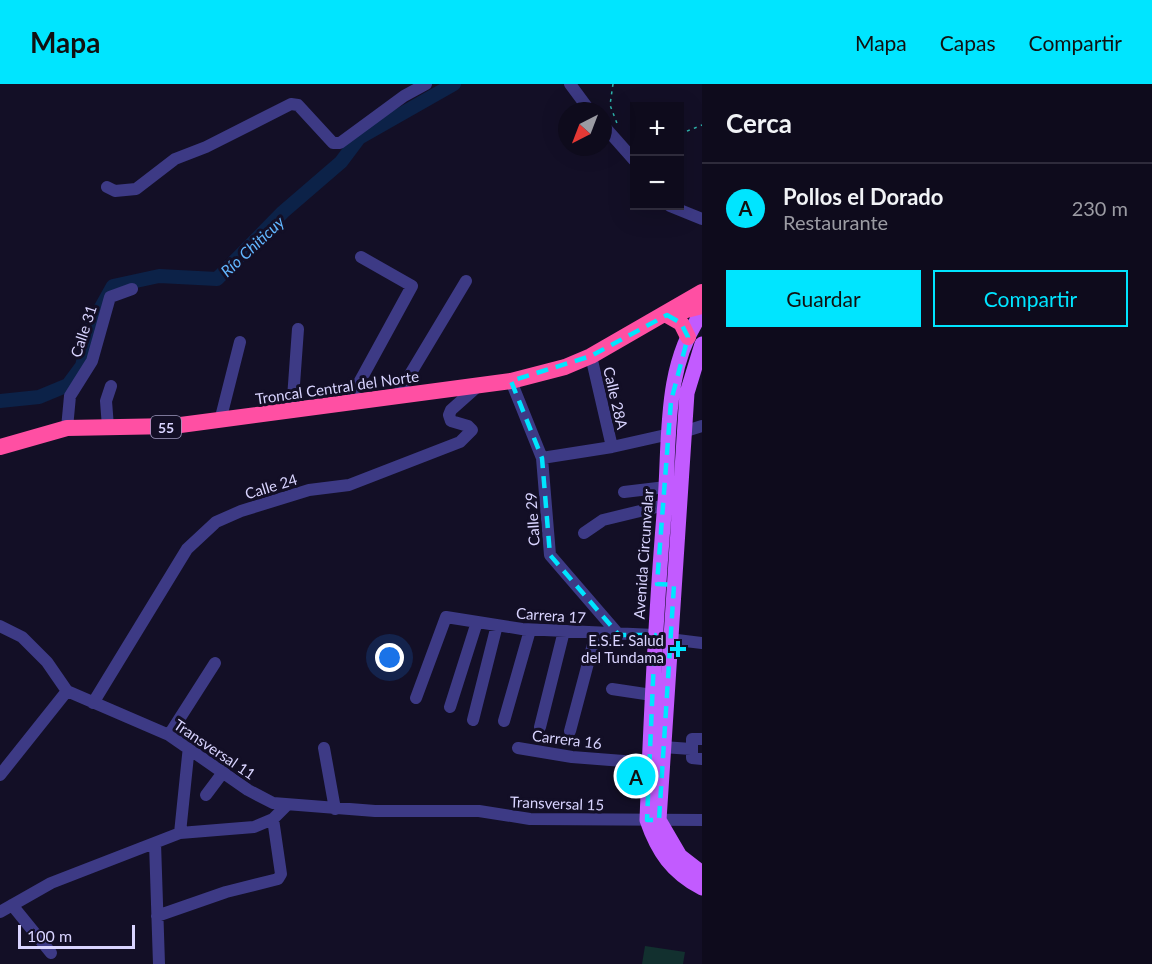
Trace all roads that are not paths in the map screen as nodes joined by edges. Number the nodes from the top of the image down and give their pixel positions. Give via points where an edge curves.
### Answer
1 (426, 84) edge
2 (570, 84) edge
3 (583, 102) edge
4 (612, 135) edge
5 (630, 156) edge
6 (106, 187) dead end
7 (680, 210) edge
8 (702, 219) edge
9 (361, 257) dead end
10 (466, 281) dead end
11 (132, 289) dead end
12 (702, 292) edge
13 (702, 306) edge
14 (702, 313) edge
15 (667, 315) junction
16 (298, 330) dead end
17 (695, 341) edge
18 (240, 342) dead end
19 (591, 356) junction
20 (511, 381) junction
21 (111, 386) dead end
22 (478, 386) junction
23 (397, 396) junction
24 (348, 403) junction
25 (292, 412) junction
26 (220, 421) junction
27 (702, 426) edge
28 (108, 427) junction
29 (68, 428) junction
30 (686, 431) junction
31 (670, 434) junction
32 (0, 447) edge
33 (612, 447) junction
34 (542, 458) junction
35 (666, 487) junction
36 (624, 492) dead end
37 (665, 505) junction
38 (584, 533) dead end
39 (657, 584) junction
40 (674, 585) junction
41 (477, 622) junction
42 (497, 625) junction
43 (0, 626) edge
44 (530, 630) junction
45 (564, 631) junction
46 (596, 633) junction
47 (619, 634) junction
48 (662, 637) junction
49 (702, 643) edge
50 (215, 663) dead end
51 (612, 690) dead end
52 (67, 691) junction
53 (652, 695) junction
54 (416, 698) dead end
55 (93, 703) junction
56 (450, 706) dead end
57 (473, 720) dead end
58 (504, 721) dead end
59 (540, 727) dead end
60 (570, 731) dead end
61 (170, 735) junction
62 (702, 739) edge
63 (189, 746) junction
64 (663, 747) junction
65 (324, 748) dead end
66 (518, 748) dead end
67 (692, 749) junction
68 (702, 759) edge
69 (649, 763) junction
70 (3, 767) edge
71 (224, 771) junction
72 (206, 795) dead end
73 (286, 806) junction
74 (335, 809) junction
75 (375, 811) joint
76 (273, 819) junction
77 (653, 820) junction
78 (702, 820) edge
79 (180, 833) junction
80 (155, 843) junction
81 (702, 873) edge
82 (702, 888) edge
83 (12, 905) junction
84 (0, 912) edge
85 (157, 916) junction
86 (51, 953) dead end
87 (159, 964) edge

1 - 6 street via 340,143 333,143 295,104 175,159 136,189 115,191
2 - 3 street
4 - 5 street
7 - 8 street
9 - 24 street via 412,286
10 - 23 street
11 - 29 street, Calle 31 via 110,297 92,361 70,396
12 - 15 highway, 55
13 - 15 highway, 55
14 - 17 main road, Avenida Circunvalar
15 - 17 highway via 681,323
15 - 19 highway, Troncal Central del Norte / 55
16 - 25 street
17 - 30 main road, Avenida Circunvalar
17 - 31 main road, Avenida Circunvalar via 675,379
18 - 26 street
19 - 20 highway, Troncal Central del Norte / 55
19 - 33 street, Calle 28A
20 - 22 highway, Troncal Central del Norte / 55
20 - 34 street, Calle 29
21 - 28 street via 106,401
22 - 23 highway, Troncal Central del Norte / 55
22 - 55 street, Calle 24 via 449,415 452,421 472,430 459,442 349,485 309,490 241,510 216,522 187,549
23 - 24 highway, Troncal Central del Norte / 55
24 - 25 highway, Troncal Central del Norte / 55
25 - 26 highway, Troncal Central del Norte / 55
26 - 28 highway, Troncal Central del Norte / 55
27 - 30 street
28 - 29 highway, Troncal Central del Norte / 55
29 - 32 highway, Troncal Central del Norte / 55
30 - 40 main road, Avenida Circunvalar
31 - 33 street
31 - 35 main road, Avenida Circunvalar
33 - 34 street
34 - 47 street, Calle 29 via 550,555
35 - 36 street
35 - 37 main road, Avenida Circunvalar
37 - 38 street via 603,520
37 - 39 main road, Avenida Circunvalar
39 - 40 main road
39 - 48 main road, Avenida Circunvalar
40 - 48 main road, Avenida Circunvalar
41 - 42 street, Carrera 17
41 - 54 street, Carrera 17 via 446,617
41 - 56 street
42 - 44 street, Carrera 17
42 - 57 street
43 - 52 street via 22,637 47,662
44 - 45 street, Carrera 17
44 - 58 street
45 - 46 street, Carrera 17
45 - 59 street
46 - 47 street, Carrera 17
46 - 60 street
47 - 48 street, Carrera 17
48 - 49 street, Carrera 17
48 - 53 main road, Avenida Circunvalar
48 - 64 main road, Avenida Circunvalar
50 - 61 street
51 - 53 street
52 - 55 street, Transversal 11
52 - 70 street
53 - 69 main road, Avenida Circunvalar
55 - 61 street, Transversal 11
61 - 63 street, Transversal 11
62 - 67 street via 692,739
63 - 71 street, Transversal 11
63 - 79 street
64 - 67 street
64 - 77 main road, Avenida Circunvalar
65 - 74 street
66 - 69 street, Carrera 16
67 - 68 street via 692,758
69 - 77 main road, Avenida Circunvalar
71 - 72 street
71 - 73 street, Transversal 11 via 248,790
73 - 74 street, Transversal 11
73 - 76 street
74 - 75 street, Transversal 11
75 - 77 street, Transversal 15 via 479,811 530,819
76 - 79 street via 254,827
76 - 85 street via 281,874 278,879
77 - 78 street, Transversal 15
77 - 81 main road via 680,856
77 - 82 main road, Avenida Circunvalar via 656,845 671,867
79 - 80 street
80 - 83 street via 51,883
80 - 85 street
83 - 84 street
83 - 86 street
85 - 87 street

